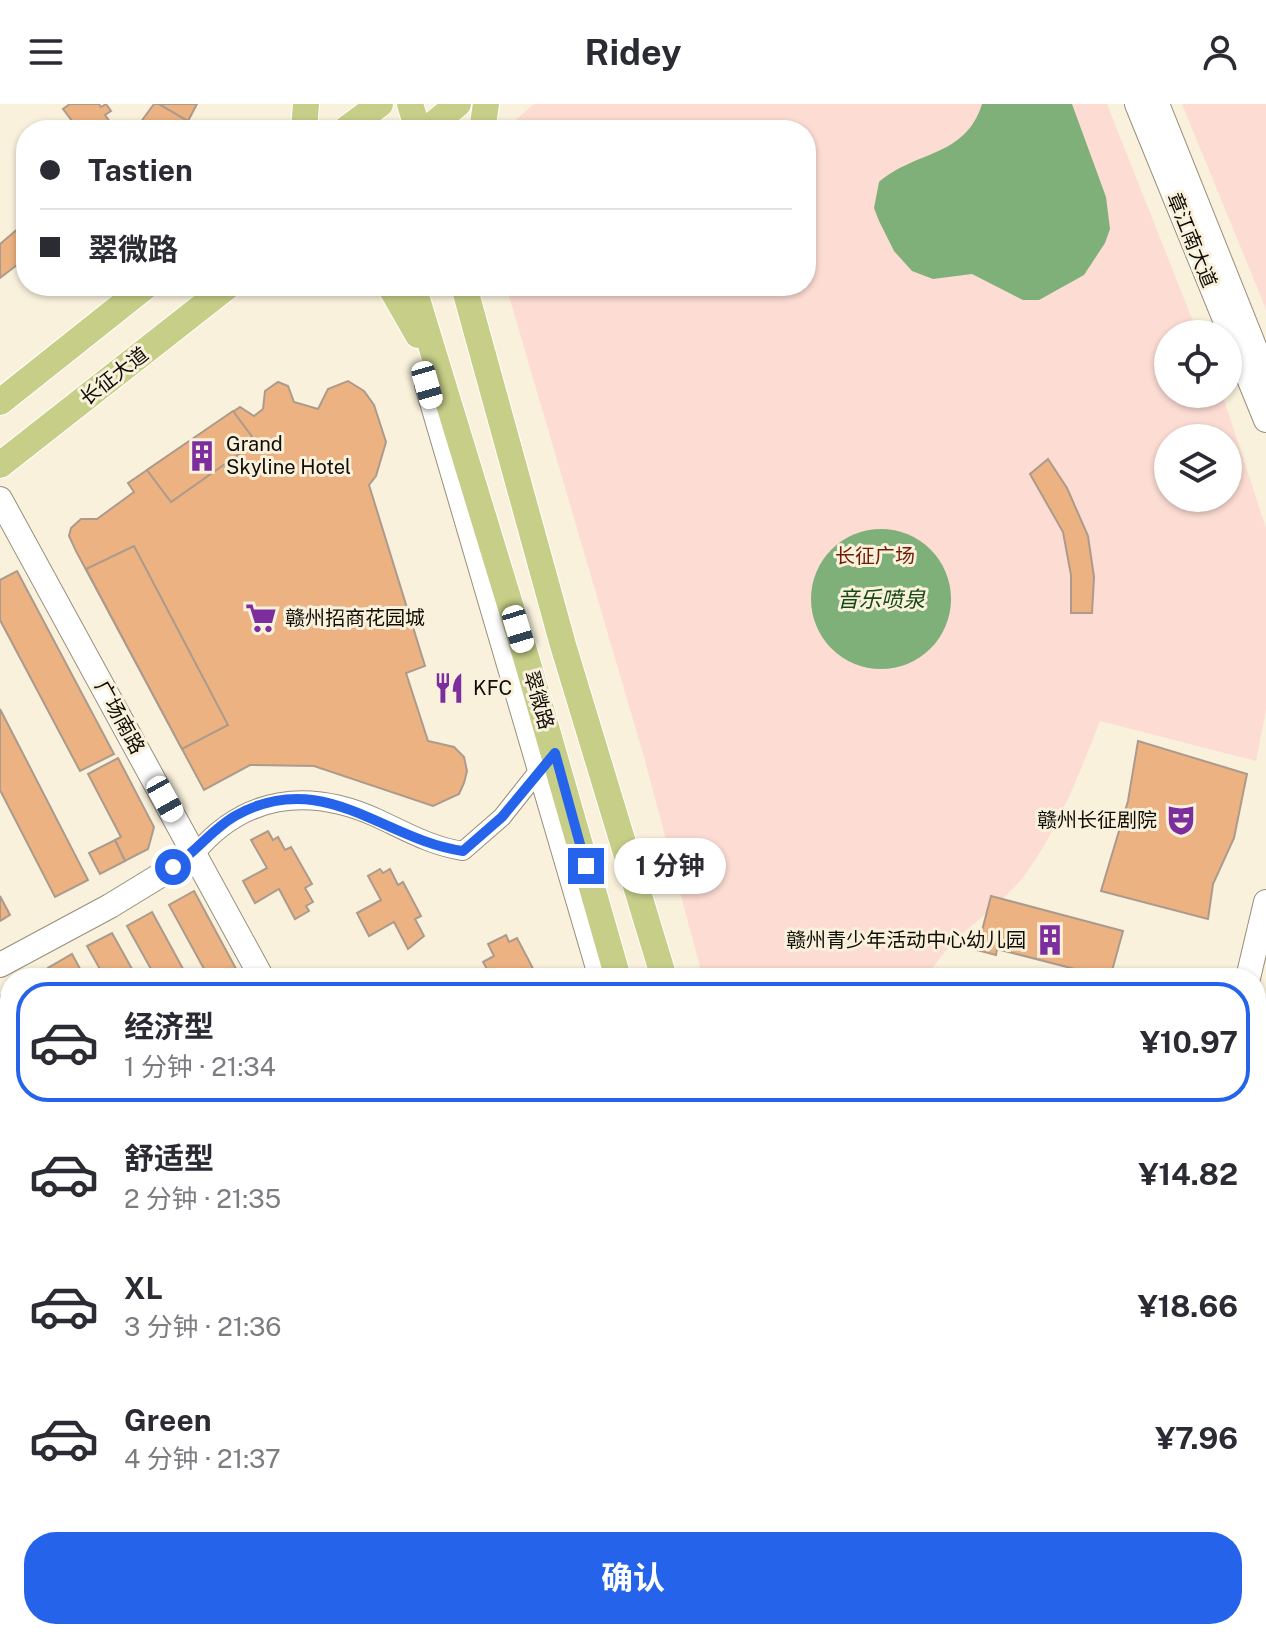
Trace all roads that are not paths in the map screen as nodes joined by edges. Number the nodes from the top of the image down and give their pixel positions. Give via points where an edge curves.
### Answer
1 (458, 104) edge
2 (1137, 104) edge
3 (1157, 104) edge
4 (438, 120) edge
5 (133, 296) edge
6 (215, 296) edge
7 (395, 296) edge
8 (415, 296) edge
9 (467, 296) edge
10 (482, 296) edge
11 (483, 356) junction
12 (1266, 376) edge
13 (434, 380) junction
14 (0, 402) edge
15 (1266, 420) edge
16 (0, 465) edge
17 (0, 499) edge
18 (547, 761) junction
19 (195, 854) junction
20 (1266, 902) edge
21 (0, 965) edge
22 (257, 968) edge
23 (599, 968) edge
24 (615, 968) edge
25 (661, 968) edge
26 (1250, 968) edge

1 - 4 main road
2 - 15 street, 章江南大道
3 - 12 street, 章江南大道
5 - 14 main road
6 - 16 main road, 长征大道
7 - 13 main road
8 - 13 main road, 翠微路
9 - 11 main road, 翠微路
10 - 11 main road
11 - 25 main road, 翠微路
13 - 18 main road, 翠微路
17 - 19 street, 广场南路
18 - 19 street via 502,817 463,851 438,848 338,803 293,801 265,803 236,816 215,830
18 - 23 street
18 - 24 main road, 翠微路
19 - 21 street
19 - 22 street, 广场南路
20 - 26 street

